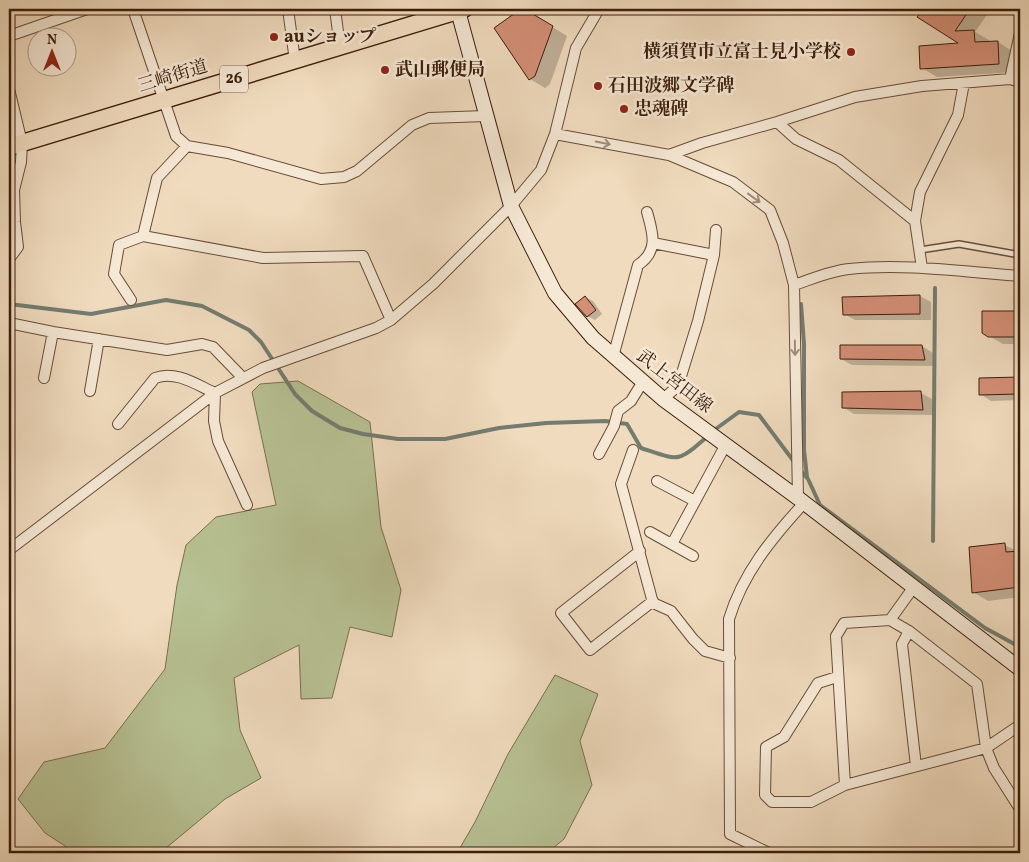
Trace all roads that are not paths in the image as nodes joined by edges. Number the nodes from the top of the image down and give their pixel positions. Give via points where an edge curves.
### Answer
1 (87, 9) edge
2 (133, 9) edge
3 (288, 9) edge
4 (335, 9) edge
5 (599, 9) edge
6 (461, 10) edge
7 (1020, 33) edge
8 (9, 36) edge
9 (340, 47) junction
10 (295, 61) junction
11 (1015, 80) edge
12 (964, 83) junction
13 (9, 89) edge
14 (163, 101) junction
15 (486, 116) junction
16 (777, 122) junction
17 (555, 134) junction
18 (15, 145) edge
19 (187, 146) junction
20 (669, 155) junction
21 (511, 206) junction
22 (647, 212) dead end
23 (915, 221) junction
24 (12, 222) edge
25 (716, 230) dead end
26 (143, 236) junction
27 (653, 243) junction
28 (920, 250) junction
29 (714, 255) junction
30 (1020, 255) edge
31 (9, 259) edge
32 (922, 268) junction
33 (1020, 276) edge
34 (794, 286) junction
35 (132, 300) dead end
36 (391, 320) junction
37 (9, 323) edge
38 (53, 332) junction
39 (98, 339) junction
40 (613, 357) junction
41 (44, 378) dead end
42 (243, 378) junction
43 (642, 383) junction
44 (90, 391) dead end
45 (215, 394) junction
46 (662, 398) junction
47 (118, 424) dead end
48 (725, 446) junction
49 (633, 450) dead end
50 (599, 454) dead end
51 (657, 481) dead end
52 (696, 501) junction
53 (801, 501) junction
54 (247, 505) dead end
55 (650, 532) dead end
56 (672, 544) junction
57 (9, 550) edge
58 (640, 550) junction
59 (693, 556) dead end
60 (913, 588) junction
61 (652, 601) junction
62 (890, 620) junction
63 (909, 631) junction
64 (730, 658) junction
65 (1019, 665) edge
66 (838, 677) junction
67 (1020, 725) edge
68 (986, 748) junction
69 (916, 766) junction
70 (845, 785) junction
71 (1020, 809) edge
72 (769, 853) edge

1 - 8 street
2 - 14 street
3 - 10 street
4 - 9 street
5 - 17 street via 576,48
6 - 9 main road, 三崎街道 / 26
6 - 15 main road, 武上宮田線
7 - 11 street
9 - 10 main road, 三崎街道 / 26
10 - 14 main road, 三崎街道 / 26
11 - 12 street
12 - 16 street via 855,96
12 - 23 street via 958,115 920,192
13 - 18 street
14 - 18 main road, 三崎街道 / 26
14 - 19 street via 176,136
15 - 19 street via 420,121 357,170 333,179 321,179 228,153
15 - 21 main road, 武上宮田線
16 - 20 street
16 - 23 street via 796,139 839,160
17 -> 20 street
17 - 21 street via 541,170
18 - 24 street via 21,162 14,190
19 - 26 street via 157,178
20 -> 34 street via 733,182 770,210
21 - 36 street via 433,284
21 - 40 main road, 武上宮田線 via 555,292
22 - 27 street
23 - 28 street
24 - 31 street via 18,246
25 - 29 street
26 - 35 street via 119,245 114,274
26 - 36 street via 263,258 363,256
27 - 29 street
27 - 40 street via 648,258 638,265
28 - 30 lane via 959,244
28 - 32 street
29 - 46 street via 678,386
32 - 33 street
32 - 34 street via 848,269 820,275
34 -> 53 street
36 - 42 street via 292,356
37 - 38 street
38 - 39 street
38 - 41 street
39 - 42 street via 166,350 202,344 213,347
39 - 44 street
40 - 43 main road, 武上宮田線
42 - 45 street
43 - 46 main road, 武上宮田線
43 - 50 street via 631,401 618,412
45 - 47 street via 176,376 164,375 155,378
45 - 54 street via 214,421 218,442
45 - 57 street
46 - 48 main road, 武上宮田線
48 - 52 street
48 - 53 main road, 武上宮田線
49 - 58 street via 621,484
51 - 52 street
52 - 56 street
53 - 60 main road, 武上宮田線
53 - 64 street via 751,567 737,595 729,619
55 - 56 street
56 - 59 street
58 - 61 street
58 - 61 street via 561,612 590,650
60 - 62 street
60 - 65 main road, 武上宮田線
61 - 64 street via 671,610 705,652
62 - 63 street
62 - 66 street via 844,623 836,636
63 - 68 street via 977,684
63 - 69 street via 902,644
64 - 72 street via 730,834
66 - 70 street
66 - 70 street via 818,683 784,737 766,747 766,794 772,802 811,802
67 - 68 street
68 - 69 street
68 - 71 street via 994,768
69 - 70 street

